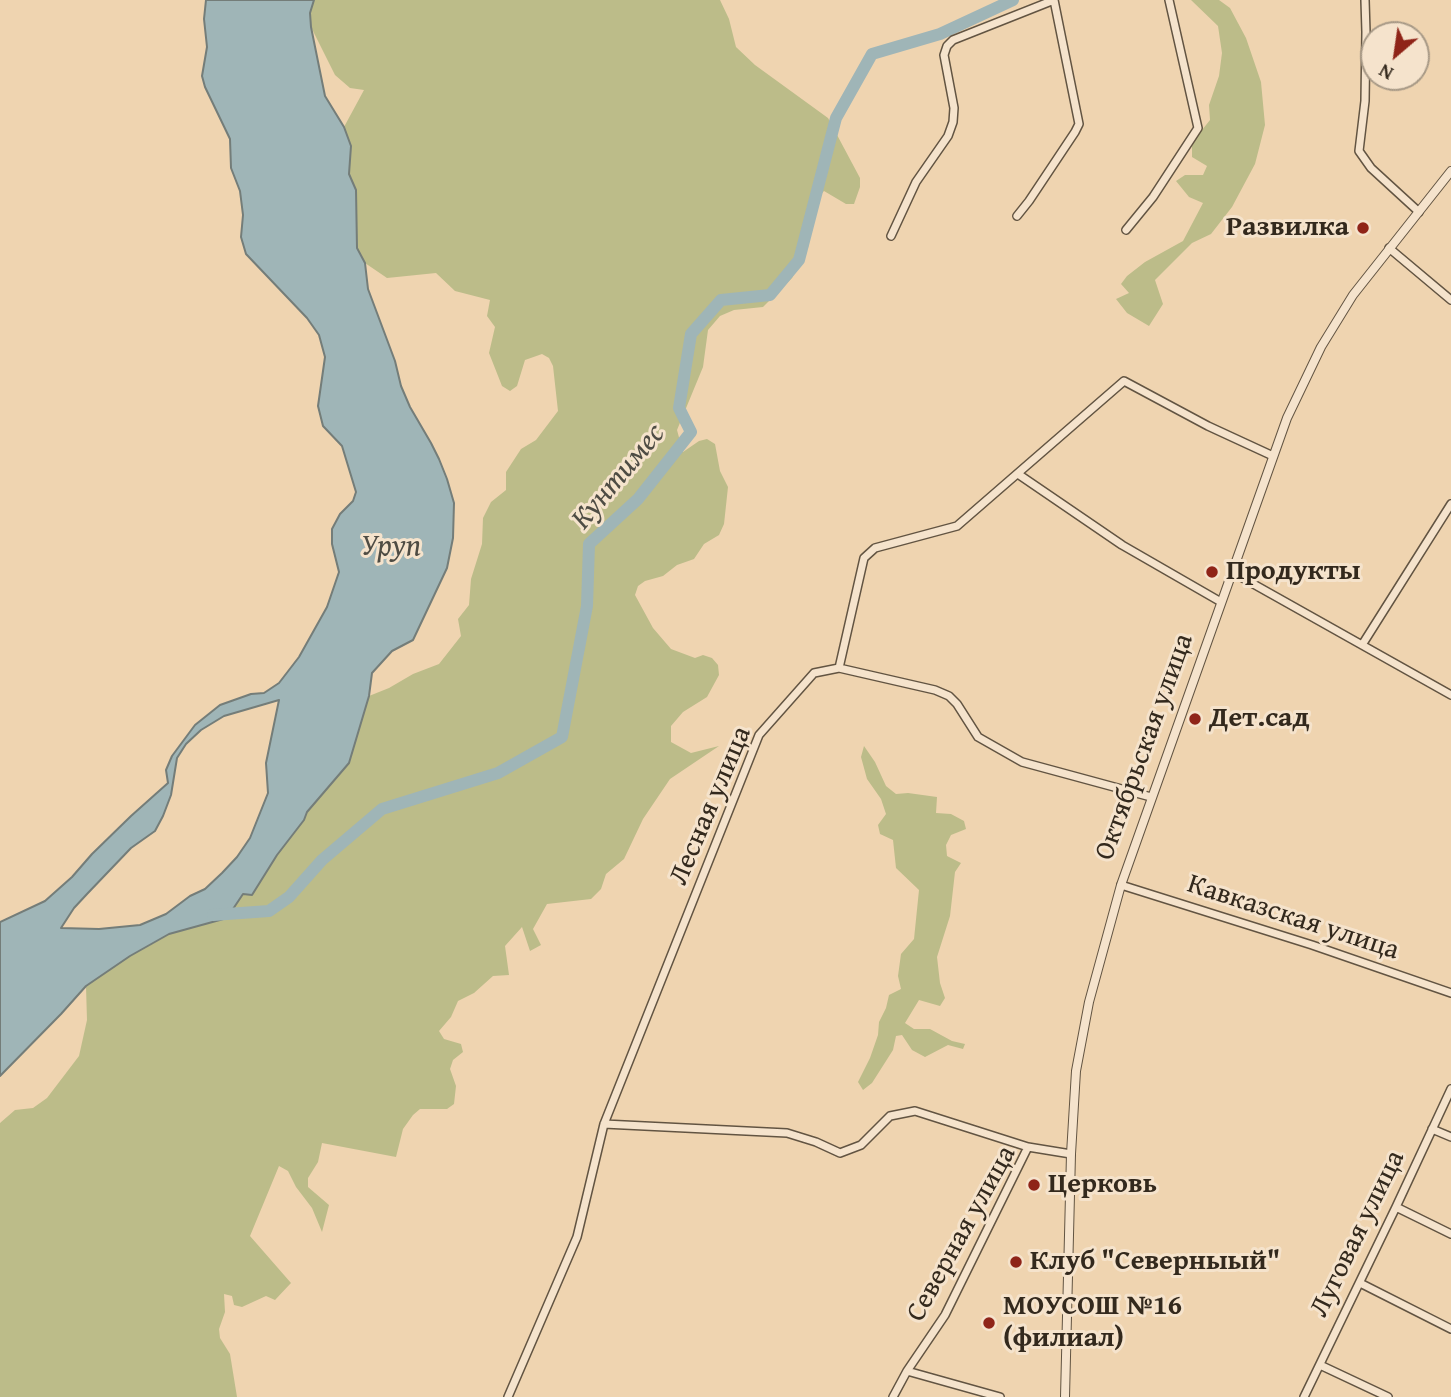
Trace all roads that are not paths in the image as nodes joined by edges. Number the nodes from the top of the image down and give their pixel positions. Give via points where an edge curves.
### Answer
1 (1054, 0) edge
2 (1169, 0) edge
3 (1365, 0) edge
4 (1451, 171) edge
5 (1419, 212) junction
6 (1017, 216) dead end
7 (1126, 230) dead end
8 (891, 236) dead end
9 (1389, 248) junction
10 (1451, 300) edge
11 (1273, 456) junction
12 (1018, 474) junction
13 (1451, 504) edge
14 (1232, 572) junction
15 (1221, 602) junction
16 (1362, 645) junction
17 (839, 668) junction
18 (1451, 695) edge
19 (1151, 797) junction
20 (1121, 885) junction
21 (1451, 993) edge
22 (1451, 1089) edge
23 (604, 1124) junction
24 (1432, 1129) junction
25 (1451, 1137) edge
26 (1028, 1147) junction
27 (1071, 1154) junction
28 (1396, 1207) junction
29 (1451, 1234) edge
30 (1360, 1283) junction
31 (1451, 1329) edge
32 (1320, 1365) junction
33 (907, 1371) junction
34 (508, 1397) edge
35 (893, 1397) edge
36 (1000, 1397) edge
37 (1065, 1397) edge
38 (1304, 1397) edge
39 (1388, 1397) edge

1 - 6 street via 1079,124
1 - 8 street via 947,46 944,55 953,122 916,182
2 - 7 street via 1198,128
3 - 5 street via 1365,101 1359,151 1371,169
4 - 5 street, Октябрьская улица
5 - 9 street, Октябрьская улица
9 - 10 street
9 - 11 street, Октябрьская улица via 1321,347
11 - 12 street via 1124,381
11 - 14 street, Октябрьская улица
12 - 15 street via 1122,545
12 - 17 street via 957,527 875,548 864,558
13 - 16 street
14 - 15 street, Октябрьская улица
14 - 16 street
15 - 19 street, Октябрьская улица
16 - 18 street
17 - 19 street via 949,696 978,737 1023,762
17 - 23 street, Лесная улица via 814,673 759,736
19 - 20 street, Октябрьская улица
20 - 21 street, Кавказская улица
20 - 27 street, Октябрьская улица via 1089,1002 1076,1071
22 - 24 street, Луговая улица
23 - 26 street via 787,1133 840,1153 861,1145 890,1116 915,1111
23 - 34 street, Лесная улица via 577,1237
24 - 25 street
24 - 28 street, Луговая улица
26 - 27 street, Северная улица
26 - 33 street, Северная улица via 945,1315
27 - 37 street, Октябрьская улица
28 - 29 street
28 - 30 street, Луговая улица
30 - 31 street
30 - 32 street, Луговая улица
32 - 38 street, Луговая улица
32 - 39 street
33 - 35 street, Северная улица
33 - 36 street

